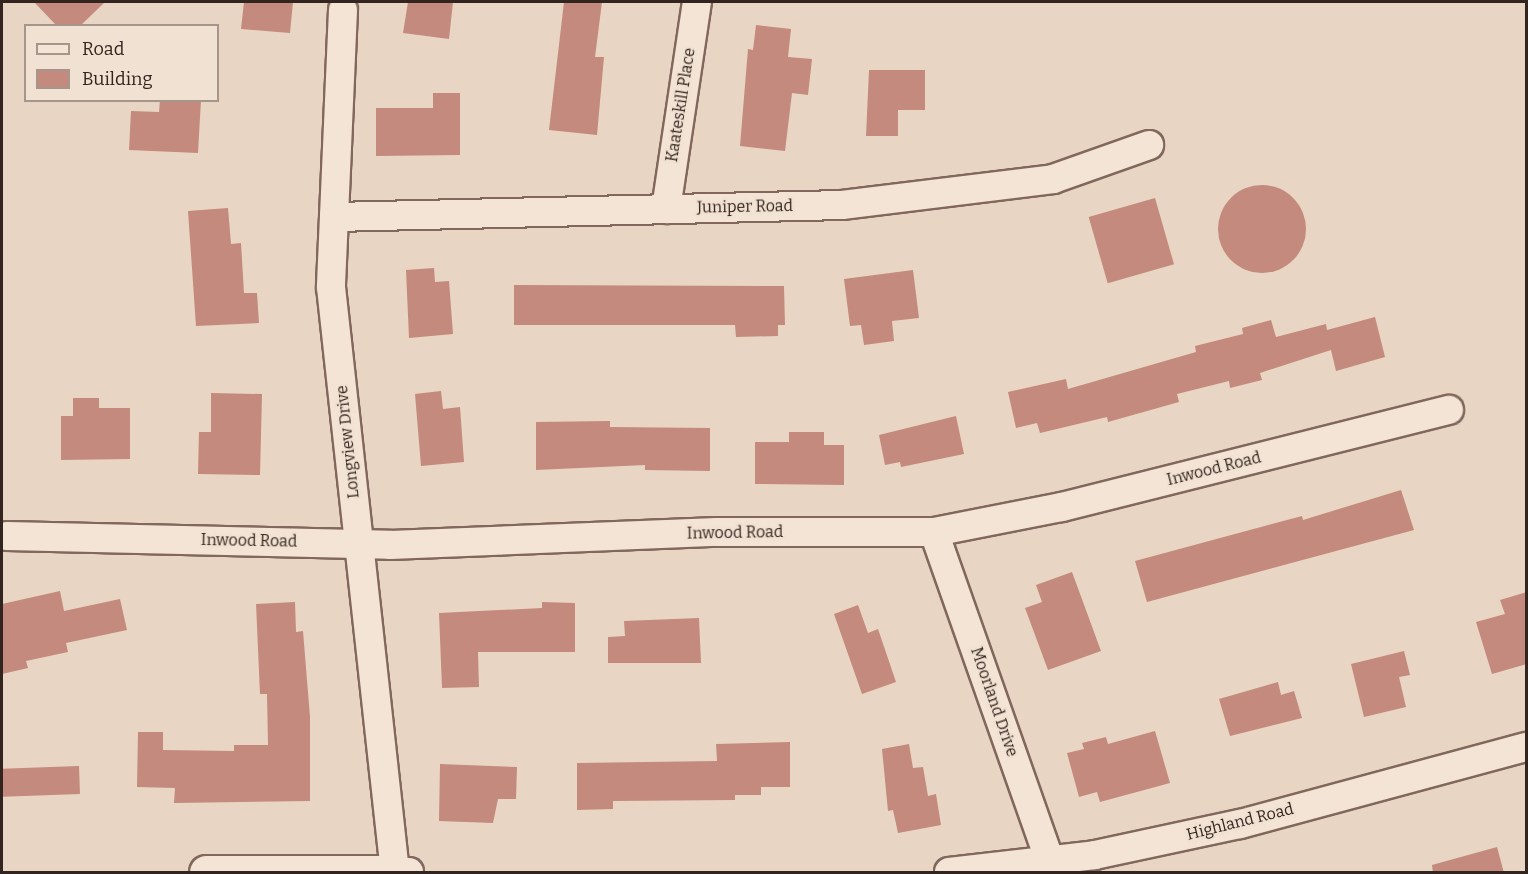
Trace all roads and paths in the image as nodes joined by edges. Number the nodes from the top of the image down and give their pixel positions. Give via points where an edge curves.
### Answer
1 (697, 2) edge
2 (343, 10) dead end
3 (1149, 146) dead end
4 (666, 209) junction
5 (334, 218) junction
6 (1449, 410) dead end
7 (934, 532) junction
8 (7, 536) dead end
9 (360, 543) junction
10 (1527, 747) edge
11 (1052, 867) edge
12 (394, 872) edge
13 (206, 873) edge
14 (408, 873) edge
15 (949, 873) edge

1 - 4 street, Kaateskill Place
2 - 5 street, Longview Drive
3 - 4 street, Juniper Road via 1053,178 842,205
4 - 5 street, Juniper Road
5 - 9 street, Longview Drive via 331,287
6 - 7 street, Inwood Road via 1062,507
7 - 9 street, Inwood Road via 717,532
7 - 11 street, Moorland Drive
8 - 9 street, Inwood Road
9 - 12 street, Longview Drive
10 - 11 street, Highland Road via 1240,824
11 - 15 street, Highland Road
12 - 13 street
12 - 14 street

